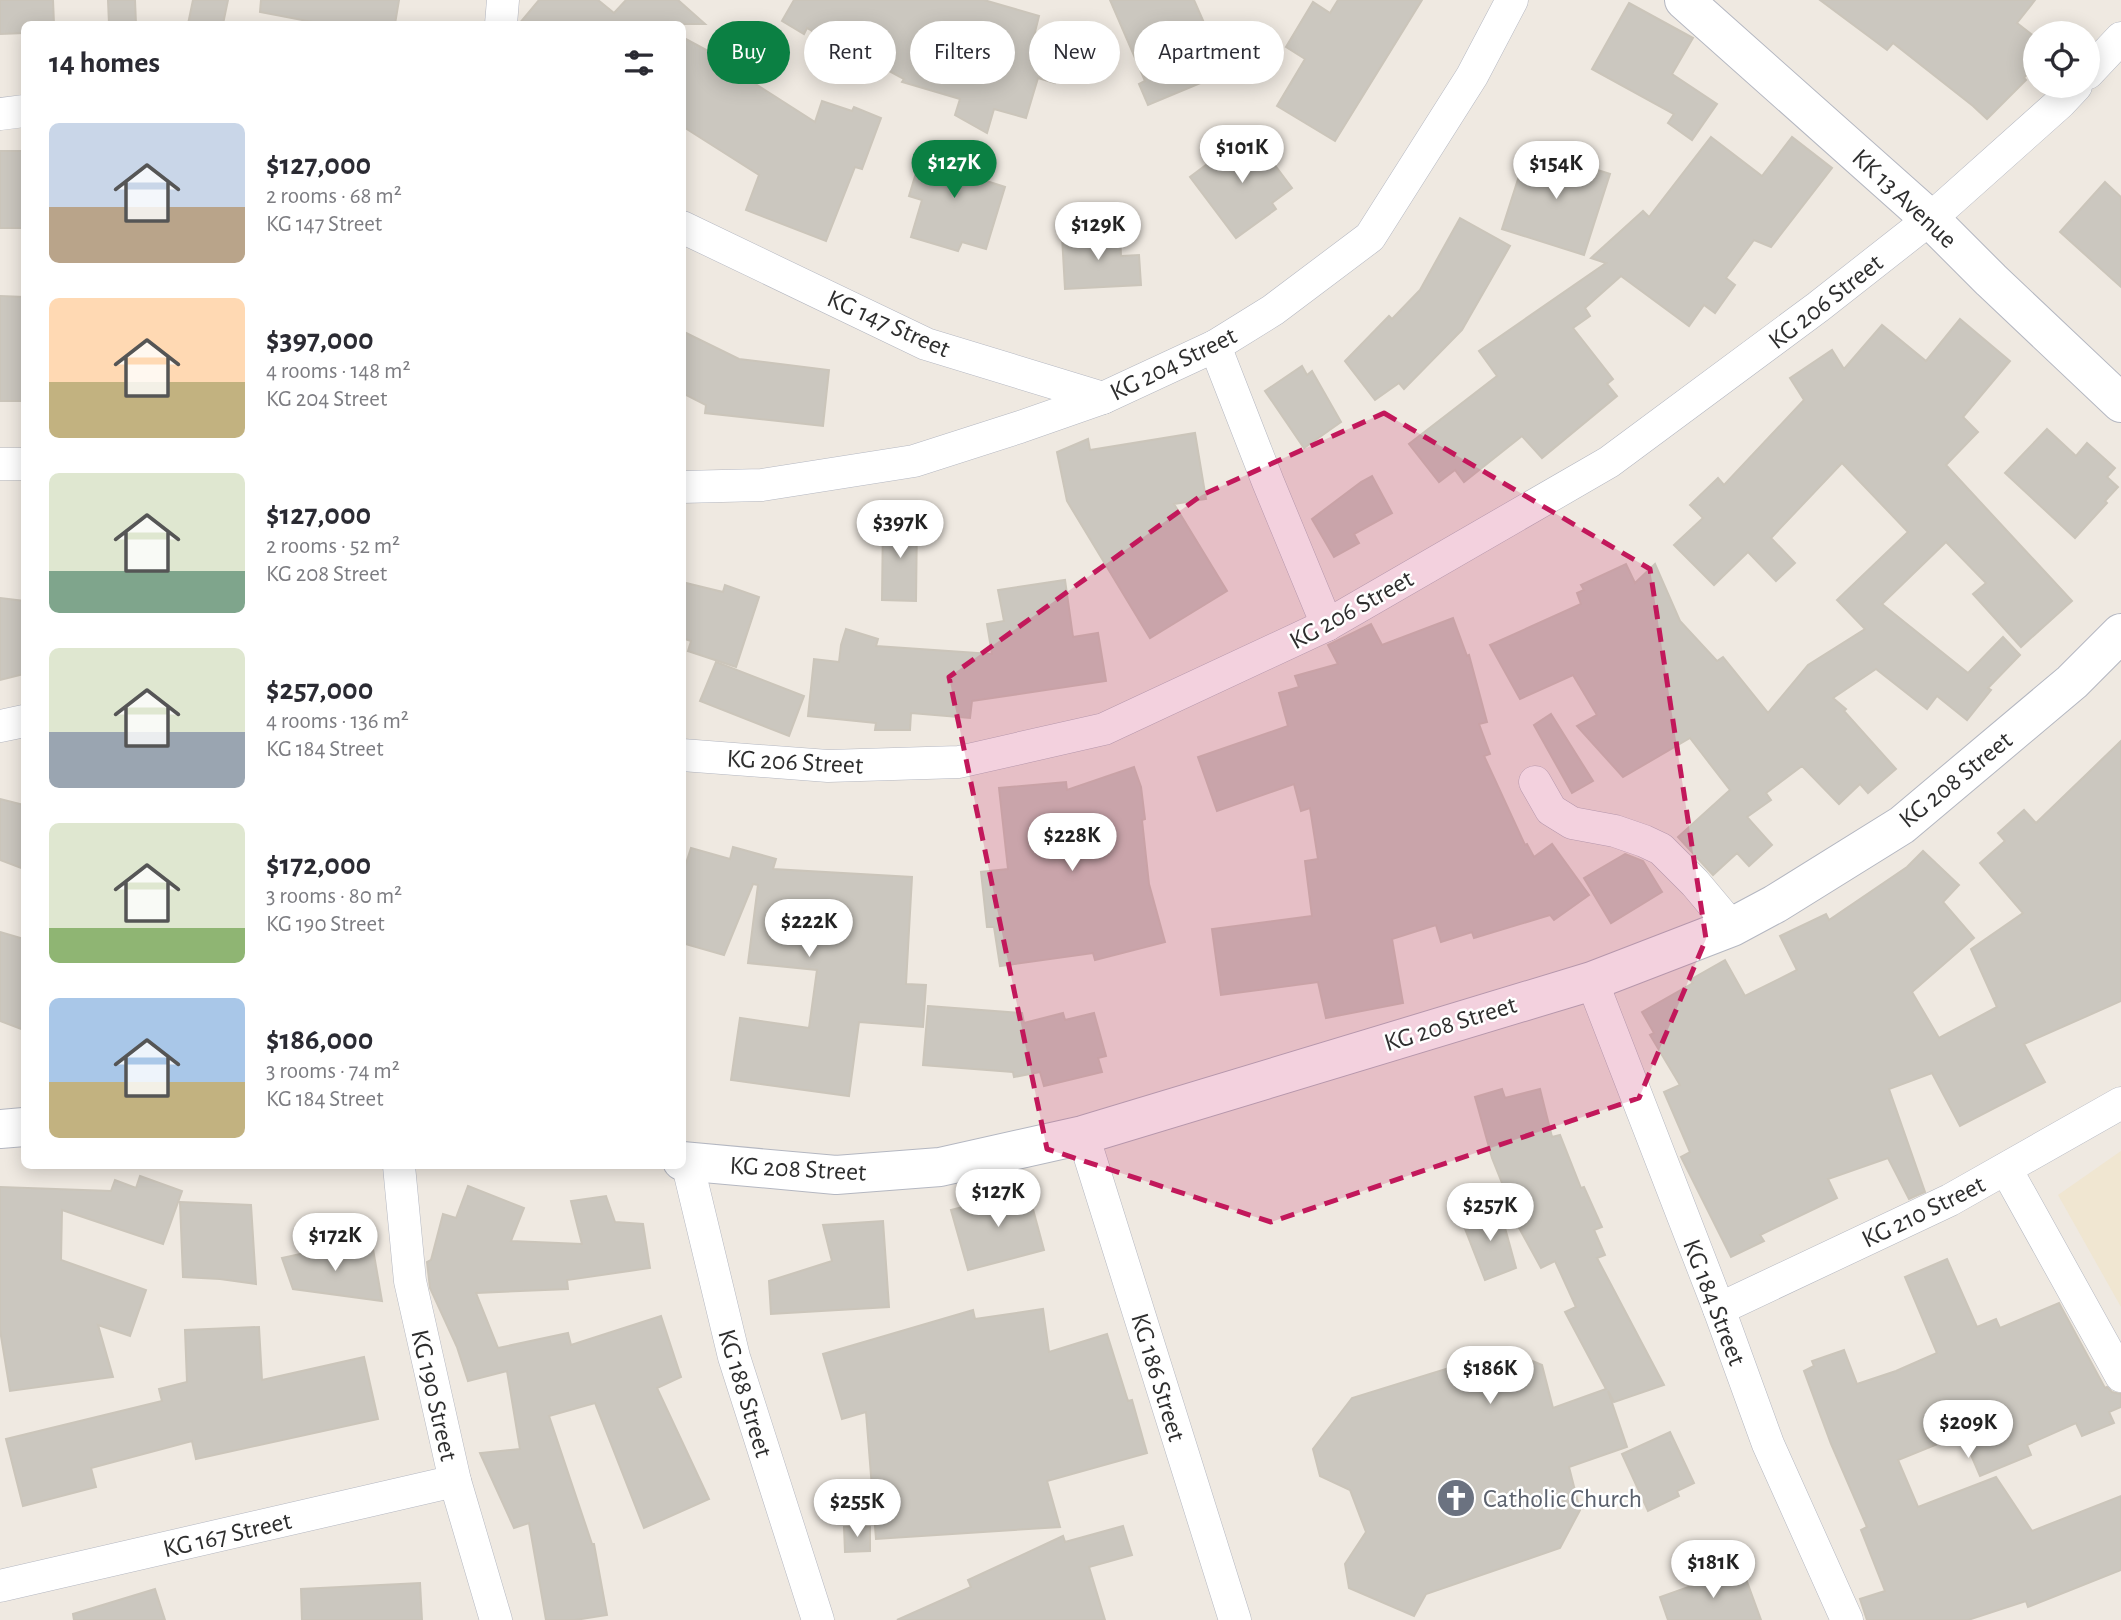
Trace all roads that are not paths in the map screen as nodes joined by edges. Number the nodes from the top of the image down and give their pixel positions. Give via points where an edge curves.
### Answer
1 (503, 0) edge
2 (1512, 0) edge
3 (1684, 0) edge
4 (501, 21) edge
5 (2121, 38) edge
6 (2100, 60) edge
7 (2065, 98) edge
8 (21, 111) edge
9 (0, 114) edge
10 (1930, 219) junction
11 (686, 229) edge
12 (1215, 346) junction
13 (1103, 398) junction
14 (2121, 403) edge
15 (0, 464) edge
16 (21, 464) edge
17 (686, 487) edge
18 (1327, 625) junction
19 (2121, 633) edge
20 (21, 722) edge
21 (0, 726) edge
22 (686, 755) edge
23 (1535, 782) dead end
24 (1732, 927) junction
25 (1592, 981) junction
26 (2121, 1103) edge
27 (21, 1127) edge
28 (0, 1129) edge
29 (1083, 1135) junction
30 (686, 1162) edge
31 (686, 1166) edge
32 (399, 1169) edge
33 (2006, 1169) junction
34 (1719, 1309) junction
35 (2121, 1377) edge
36 (455, 1481) junction
37 (0, 1586) edge
38 (496, 1620) edge
39 (818, 1620) edge
40 (1236, 1620) edge
41 (1846, 1620) edge

1 - 4 street
2 - 12 street, KG 204 Street via 1472,76 1370,237 1273,310
3 - 10 street, KK 13 Avenue
5 - 6 street
7 - 10 street, KG 206 Street
8 - 9 street
10 - 14 street, KK 13 Avenue
10 - 18 street, KG 206 Street via 1609,462
11 - 13 street, KG 147 Street via 926,344
12 - 13 street, KG 204 Street
12 - 18 street
13 - 17 street, KG 204 Street via 914,461 762,485
15 - 16 street
18 - 22 street, KG 206 Street via 1104,729 959,762 828,766
19 - 24 street, KG 208 Street via 2072,682 1902,825
20 - 21 street
23 - 24 street via 1551,810 1572,823 1615,831 1661,849
24 - 25 street, KG 208 Street
25 - 29 street, KG 208 Street
25 - 34 street, KG 184 Street
26 - 33 street, KG 210 Street
27 - 28 street
29 - 30 street, KG 208 Street via 940,1167 836,1175
29 - 40 street, KG 186 Street
31 - 39 street, KG 188 Street via 733,1357
32 - 36 street, KG 190 Street via 410,1281
33 - 34 street, KG 210 Street
33 - 35 street
34 - 41 street, KG 184 Street via 1768,1444
36 - 37 street, KG 167 Street
36 - 38 street, KG 190 Street

